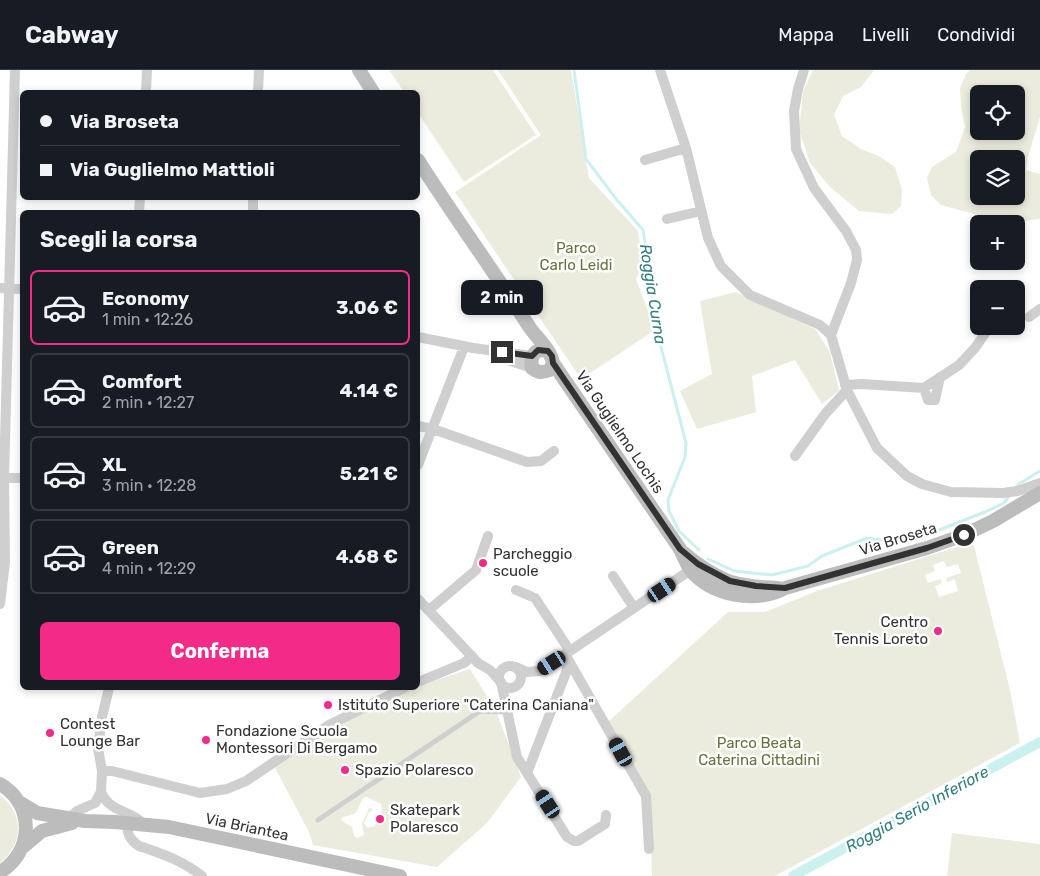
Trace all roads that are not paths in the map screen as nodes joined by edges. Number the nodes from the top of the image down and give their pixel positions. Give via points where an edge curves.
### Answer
1 (15, 70) edge
2 (147, 70) edge
3 (260, 70) edge
4 (359, 70) edge
5 (660, 70) edge
6 (804, 70) edge
7 (146, 90) edge
8 (258, 90) edge
9 (372, 90) edge
10 (686, 148) junction
11 (645, 160) dead end
12 (420, 163) edge
13 (701, 211) junction
14 (667, 219) dead end
15 (5, 288) edge
16 (20, 289) edge
17 (1040, 309) edge
18 (1029, 317) dead end
19 (831, 335) junction
20 (984, 335) edge
21 (420, 337) edge
22 (469, 347) junction
23 (540, 360) junction
24 (940, 377) junction
25 (846, 387) junction
26 (924, 388) junction
27 (3, 409) edge
28 (420, 426) edge
29 (433, 429) junction
30 (554, 451) dead end
31 (795, 456) dead end
32 (420, 460) edge
33 (2, 478) edge
34 (20, 478) edge
35 (1040, 483) edge
36 (1040, 493) edge
37 (488, 536) dead end
38 (2, 561) edge
39 (695, 567) junction
40 (612, 576) dead end
41 (785, 588) junction
42 (516, 590) dead end
43 (420, 601) edge
44 (0, 604) edge
45 (634, 608) junction
46 (428, 610) junction
47 (568, 653) junction
48 (472, 656) junction
49 (482, 665) junction
50 (512, 667) junction
51 (540, 671) junction
52 (420, 681) edge
53 (500, 682) junction
54 (516, 686) junction
55 (109, 690) edge
56 (400, 690) edge
57 (505, 707) junction
58 (102, 771) junction
59 (527, 773) junction
60 (1, 784) edge
61 (101, 792) junction
62 (19, 802) junction
63 (606, 815) dead end
64 (68, 819) junction
65 (318, 820) dead end
66 (85, 821) junction
67 (127, 823) junction
68 (144, 824) junction
69 (23, 847) junction
70 (649, 849) dead end
71 (13, 862) junction
72 (0, 872) edge
73 (10, 876) edge
74 (202, 876) edge
75 (400, 876) edge

1 - 15 street
2 - 7 street
3 - 8 street
4 - 9 street
5 - 10 street
6 - 19 street via 794,111 796,149 814,188 856,250 851,283
10 - 11 street
10 - 13 street
12 - 23 street via 534,334
13 - 14 street
13 - 19 street via 708,238 721,266 732,278 750,295 820,326
15 - 16 street
15 - 27 street
17 - 18 street
19 - 25 street
20 - 24 street via 959,364
21 - 22 street
22 - 23 street
22 - 29 street
23 - 39 street, Via Guglielmo Lochis via 576,398
24 - 26 street
24 - 26 street via 936,400 928,400
25 - 26 street via 862,384
25 - 31 street
25 - 35 street via 877,448 907,476 922,484 951,492 1003,493
27 - 33 street
28 - 29 street
29 - 30 street via 527,462 541,460
29 - 32 street
33 - 34 street
33 - 38 street
36 - 41 street, Via Broseta via 964,535
37 - 46 street via 476,570
38 - 44 street
39 - 41 street, Via Broseta via 730,581
39 - 41 street, Via Broseta via 707,584 732,595 758,597
39 - 45 street
40 - 45 street
42 - 47 street via 535,598
43 - 46 street
45 - 47 street
46 - 48 street
47 - 51 street
47 - 59 street via 567,670
47 - 70 street via 646,796
48 - 49 street
48 - 52 street via 464,663
49 - 50 street via 494,669
49 - 53 street
50 - 51 street via 527,672
50 - 53 street via 500,673
50 - 54 street via 521,675
51 - 54 street
53 - 54 street via 508,688
53 - 57 street
54 - 57 street via 508,692
55 - 58 street via 98,748
56 - 58 street via 329,725 246,781 227,789 200,793
57 - 59 street via 517,757
57 - 65 lane via 480,711
58 - 61 street
59 - 63 street via 570,840 578,841 605,824
60 - 62 street
61 - 64 street via 95,803
61 - 68 street via 111,807 134,816
62 - 64 street via 37,813
62 - 69 street via 26,822
64 - 66 street
66 - 67 street, Via Briantea
66 - 69 street via 42,831
67 - 68 street, Via Briantea
67 - 74 street via 128,835 139,846 175,858
68 - 75 street, Via Briantea
69 - 71 street
71 - 72 street
71 - 73 street

